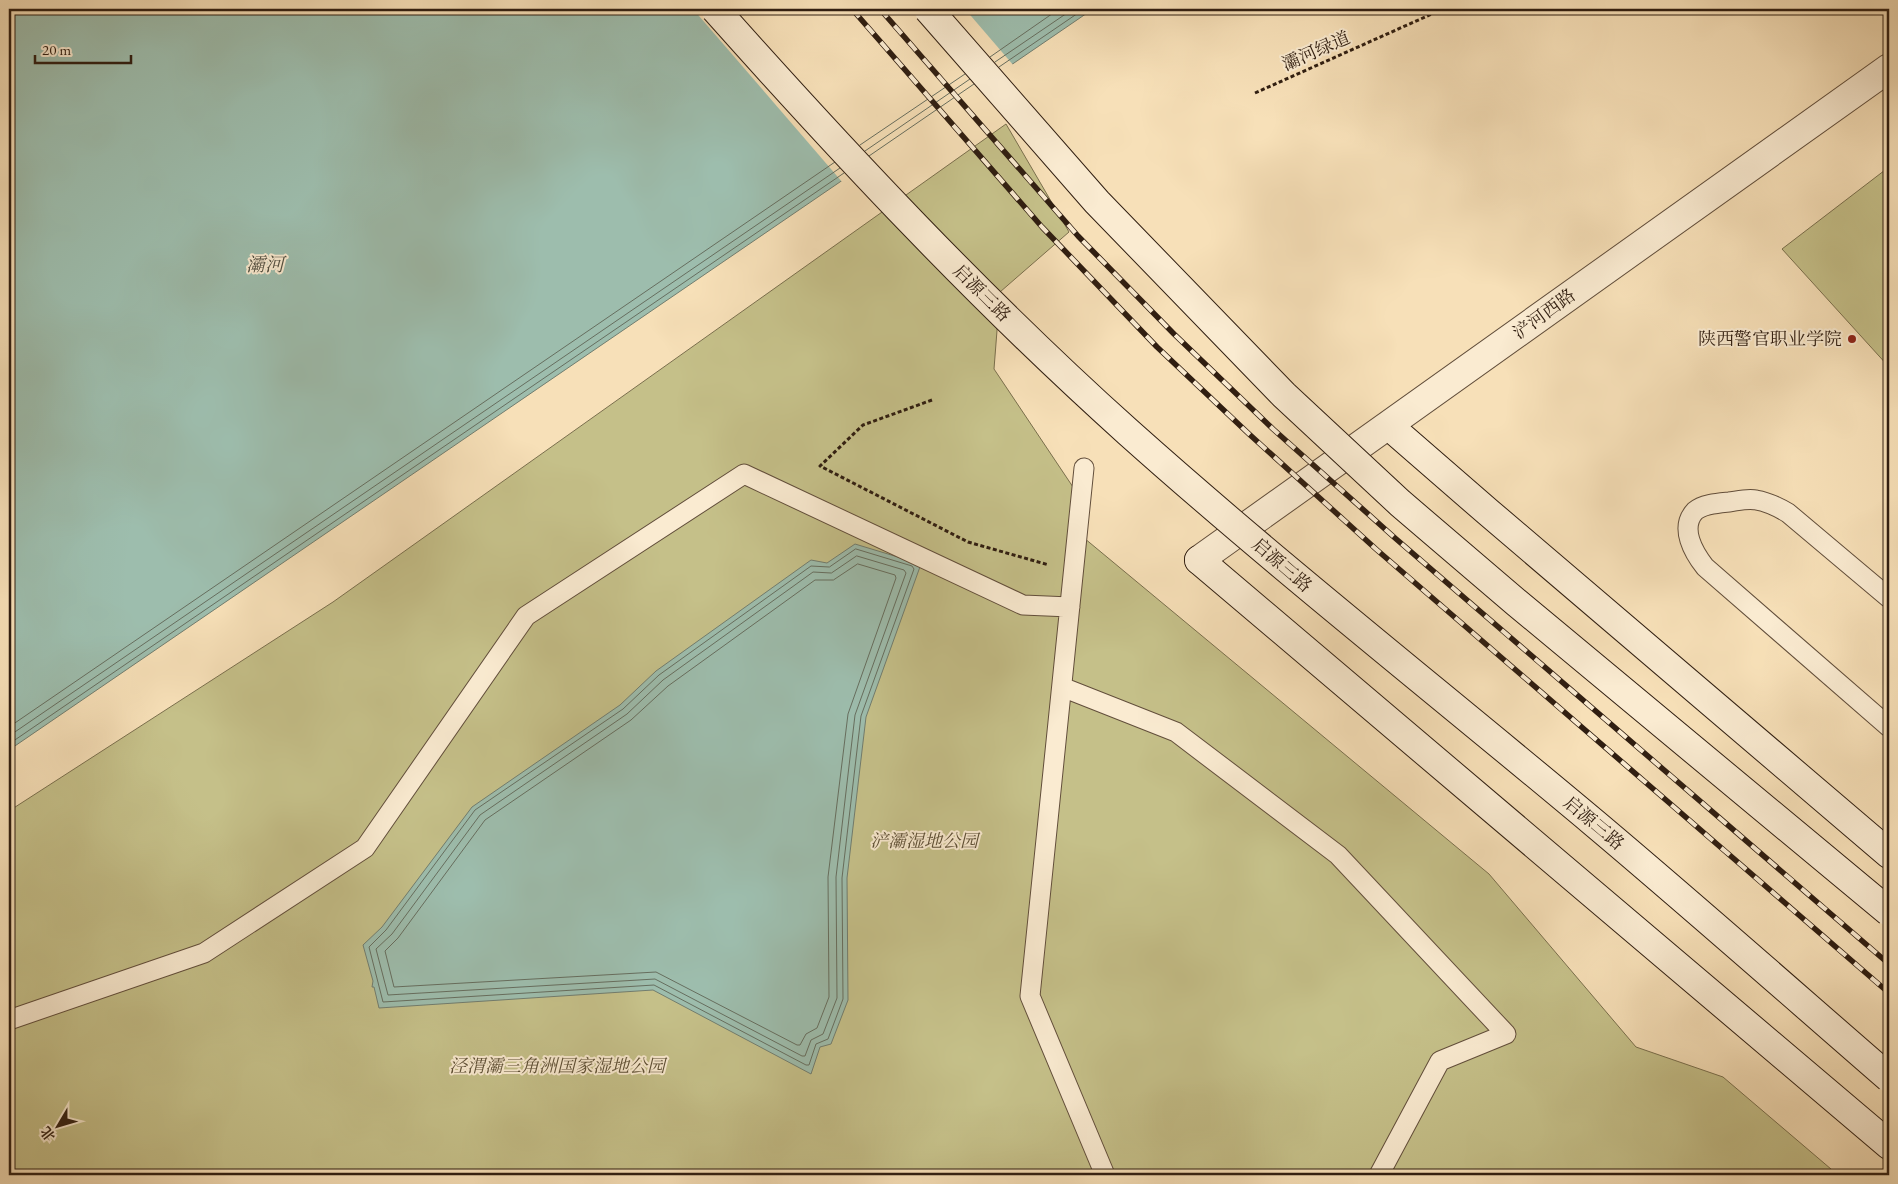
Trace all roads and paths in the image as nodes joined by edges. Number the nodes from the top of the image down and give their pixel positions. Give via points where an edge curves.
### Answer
1 (715, 9) edge
2 (928, 9) edge
3 (1443, 9) edge
4 (1889, 68) edge
5 (1255, 94) dead end
6 (932, 400) dead end
7 (1389, 426) junction
8 (1084, 468) dead end
9 (1074, 572) junction
10 (1889, 598) edge
11 (1070, 607) junction
12 (1062, 687) junction
13 (1889, 727) edge
14 (1889, 854) edge
15 (1889, 912) edge
16 (9, 1020) edge
17 (1889, 1078) edge
18 (1889, 1145) edge
19 (1105, 1175) edge
20 (1379, 1175) edge

1 - 17 main road, 启源三路, bridge via 895,205 1007,319 1127,432 1317,595 1594,823
2 - 15 main road, bridge via 1097,202 1284,395 1400,503 1517,603
3 - 5 path, 灞河绿道
4 - 7 main road, 浐河西路
6 - 9 path via 863,424 820,466 968,542
7 - 14 main road
7 - 18 main road, 浐河西路 via 1199,560
8 - 9 lane
9 - 11 lane
10 - 13 lane via 1788,513 1774,505 1754,499 1719,503 1703,507 1689,520 1688,534 1692,547 1706,567
11 - 12 lane
11 - 16 lane via 1023,604 744,474 526,616 365,848 204,953
12 - 19 lane via 1030,996
12 - 20 lane via 1176,732 1338,855 1506,1034 1440,1062

